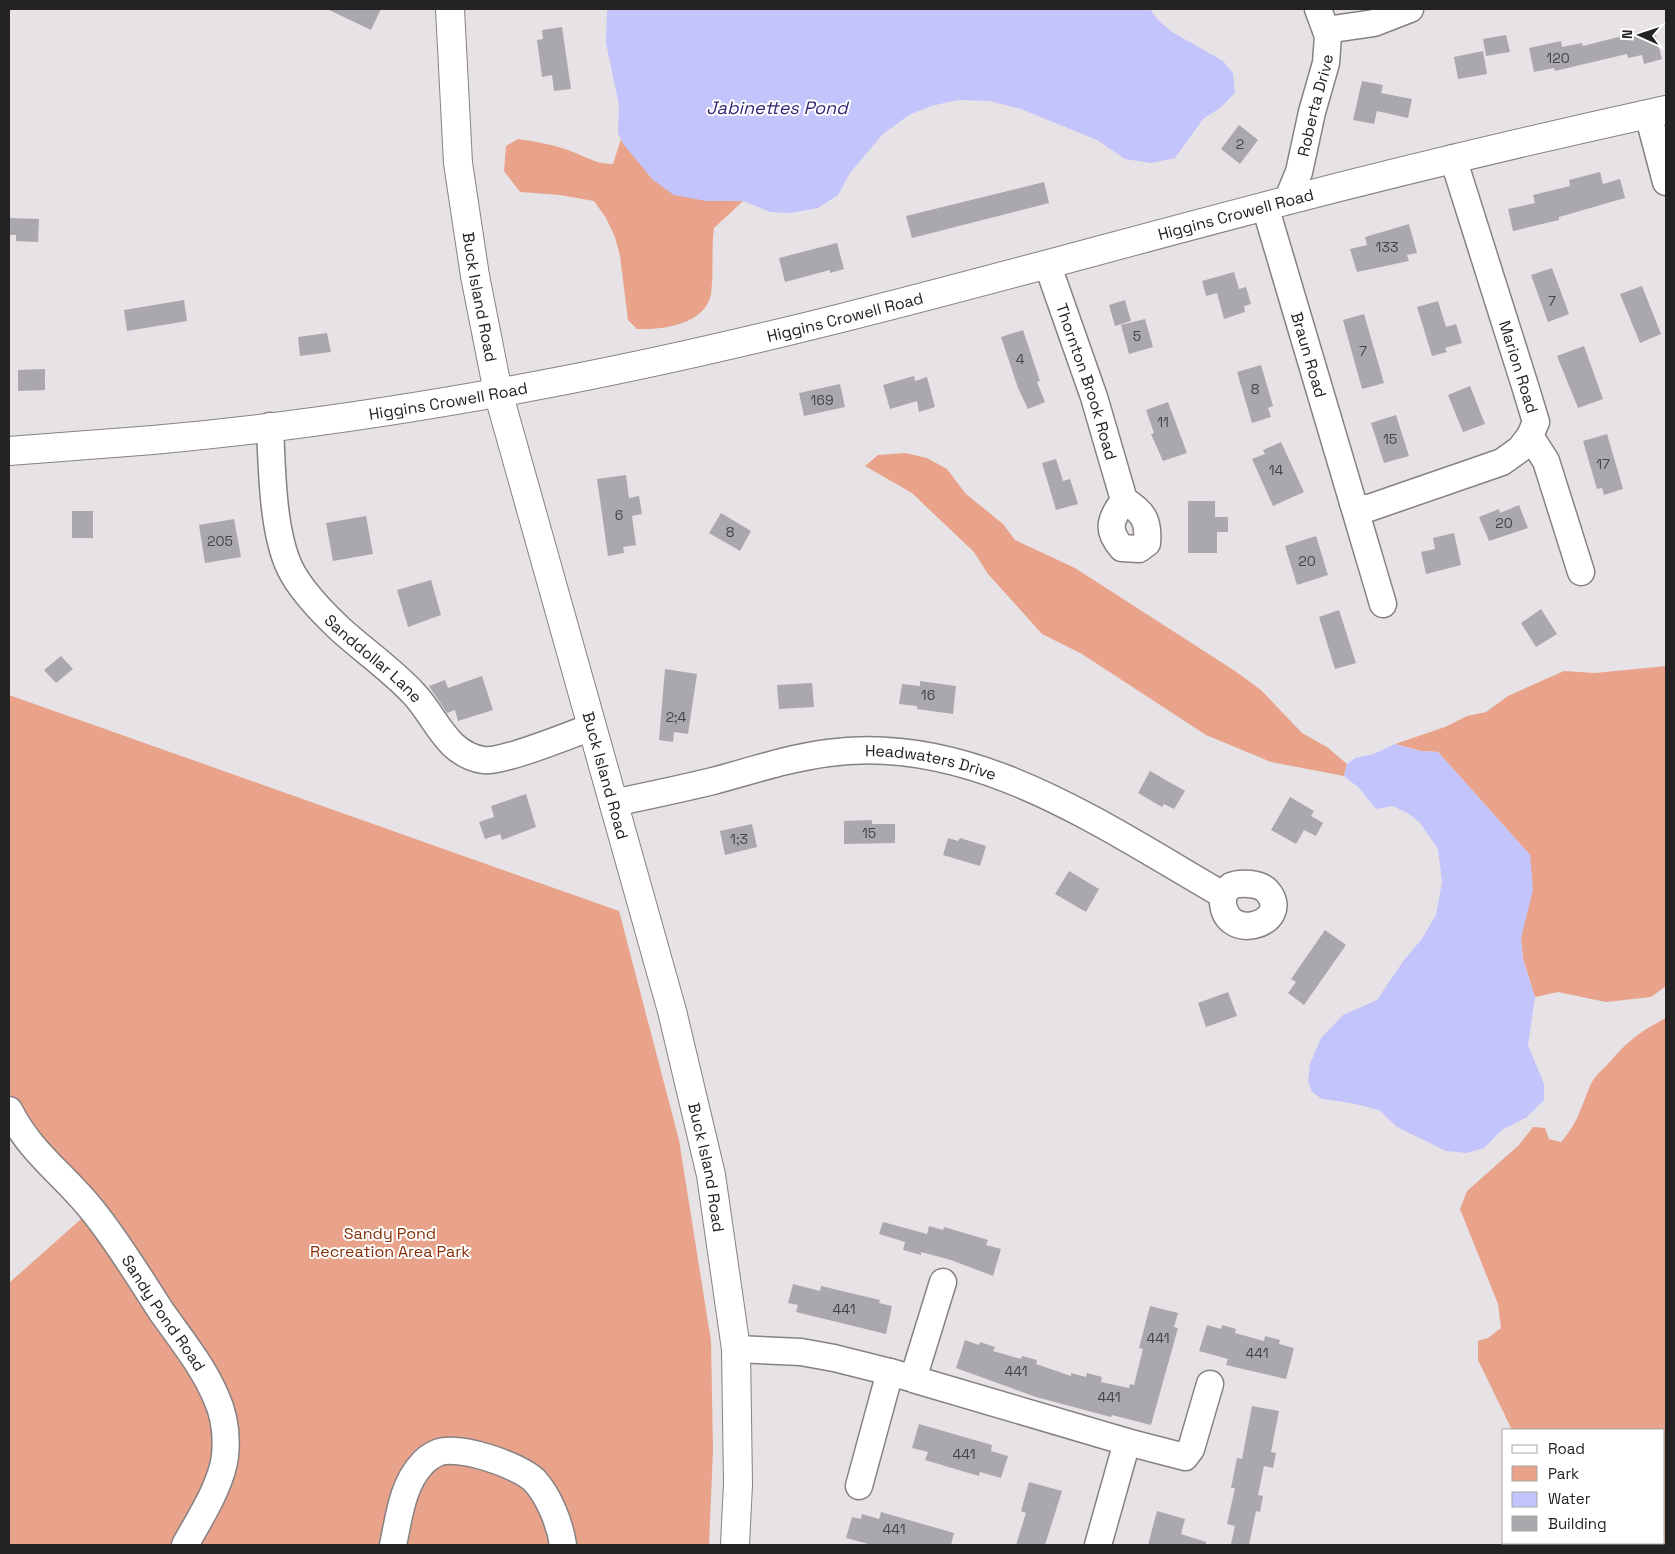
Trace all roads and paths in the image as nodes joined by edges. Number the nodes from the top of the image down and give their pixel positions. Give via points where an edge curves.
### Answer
1 (450, 9) edge
2 (1410, 9) edge
3 (1322, 19) edge
4 (1657, 112) edge
5 (1453, 158) junction
6 (1666, 182) edge
7 (1276, 203) junction
8 (1048, 266) junction
9 (498, 392) junction
10 (270, 426) junction
11 (1530, 436) junction
12 (9, 452) edge
13 (1124, 500) dead end
14 (1354, 503) junction
15 (1581, 572) dead end
16 (1383, 604) dead end
17 (591, 727) junction
18 (614, 803) junction
19 (1223, 895) dead end
20 (9, 1110) edge
21 (942, 1282) dead end
22 (736, 1349) junction
23 (901, 1376) junction
24 (1210, 1384) dead end
25 (1127, 1442) junction
26 (859, 1486) dead end
27 (185, 1545) edge
28 (393, 1545) edge
29 (563, 1545) edge
30 (735, 1545) edge
31 (1098, 1545) edge

1 - 9 main road, Buck Island Road via 458,163 475,276
2 - 3 street via 1374,23
3 - 7 street, Roberta Drive via 1326,63 1299,172
4 - 5 main road, Higgins Crowell Road
4 - 6 street
5 - 7 main road, Higgins Crowell Road
5 - 11 street, Marion Road via 1536,422
7 - 8 main road, Higgins Crowell Road
7 - 14 street, Braun Road via 1341,468
8 - 9 main road, Higgins Crowell Road via 888,308 706,350
8 - 13 street, Thornton Brook Road via 1091,388
9 - 10 main road, Higgins Crowell Road
9 - 17 main road, Buck Island Road
10 - 12 main road, Higgins Crowell Road
10 - 17 street, Sanddollar Lane via 272,482 280,537 293,573 339,628 414,694 457,750 484,760 516,753
11 - 14 street via 1520,450 1502,462 1369,508 1361,508
11 - 15 street, Marion Road via 1546,460
14 - 16 street, Braun Road
17 - 18 main road, Buck Island Road
18 - 19 street, Headwaters Drive via 826,753 921,755 1022,784
18 - 22 main road, Buck Island Road via 672,1011 709,1165
20 - 27 street, Sandy Pond Road via 36,1152 92,1210 216,1395 226,1438 225,1458
21 - 23 street
22 - 23 street via 801,1352
22 - 30 main road, Buck Island Road via 738,1464
23 - 25 street
23 - 26 street
24 - 25 street via 1191,1449 1185,1457
25 - 31 street
28 - 29 street via 403,1497 412,1477 422,1463 438,1452 456,1452 505,1462 533,1479 553,1512

